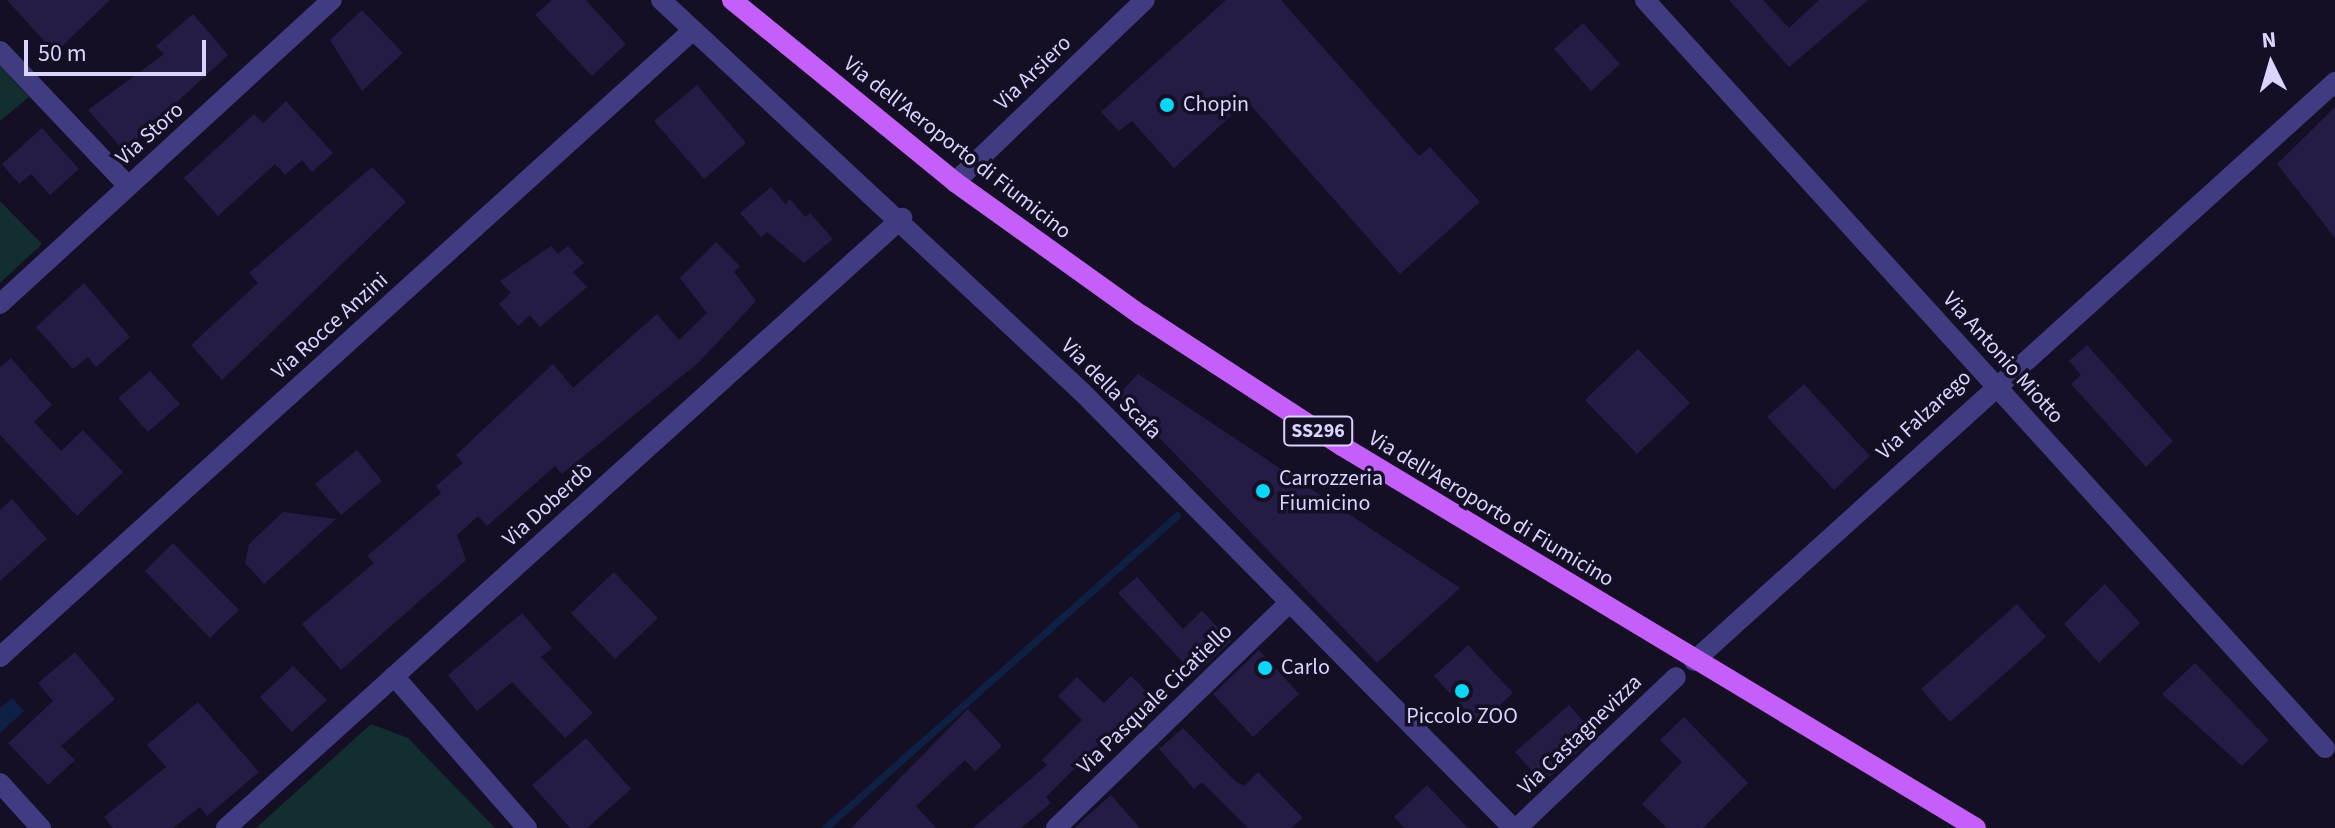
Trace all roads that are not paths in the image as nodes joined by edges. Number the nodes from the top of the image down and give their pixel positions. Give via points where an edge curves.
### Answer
1 (332, 0) edge
2 (661, 0) edge
3 (732, 0) edge
4 (1145, 0) edge
5 (1645, 0) edge
6 (692, 31) junction
7 (0, 51) edge
8 (2335, 82) edge
9 (955, 182) junction
10 (128, 186) junction
11 (902, 218) junction
12 (0, 304) edge
13 (1994, 383) junction
14 (1288, 604) junction
15 (0, 657) edge
16 (1694, 661) junction
17 (394, 676) junction
18 (1676, 677) dead end
19 (2325, 748) dead end
20 (0, 783) edge
21 (41, 828) edge
22 (226, 828) edge
23 (527, 828) edge
24 (1056, 828) edge
25 (1515, 828) edge
26 (1976, 828) edge

1 - 10 street, Via Storo
2 - 6 street, Via della Scafa
3 - 9 main road, Via dell'Aeroporto di Fiumicino / SS296
4 - 9 street, Via Arsiero
5 - 13 street, Via Antonio Miotto
6 - 11 street, Via della Scafa
6 - 15 street, Via Rocce Anzini
7 - 10 street
8 - 13 street, Via Falzarego
9 - 16 main road, Via dell'Aeroporto di Fiumicino / SS296 via 1328,437
10 - 12 street, Via Storo
11 - 14 street, Via della Scafa
11 - 17 street, Via Doberdò
13 - 16 street, Via Falzarego
13 - 19 street, Via Antonio Miotto
14 - 24 street, Via Pasquale Cicatiello
14 - 25 street, Via della Scafa
16 - 26 main road, Via dell'Aeroporto di Fiumicino / SS296
17 - 22 street, Via Doberdò
17 - 23 street
18 - 25 street, Via Castagnevizza
20 - 21 street

